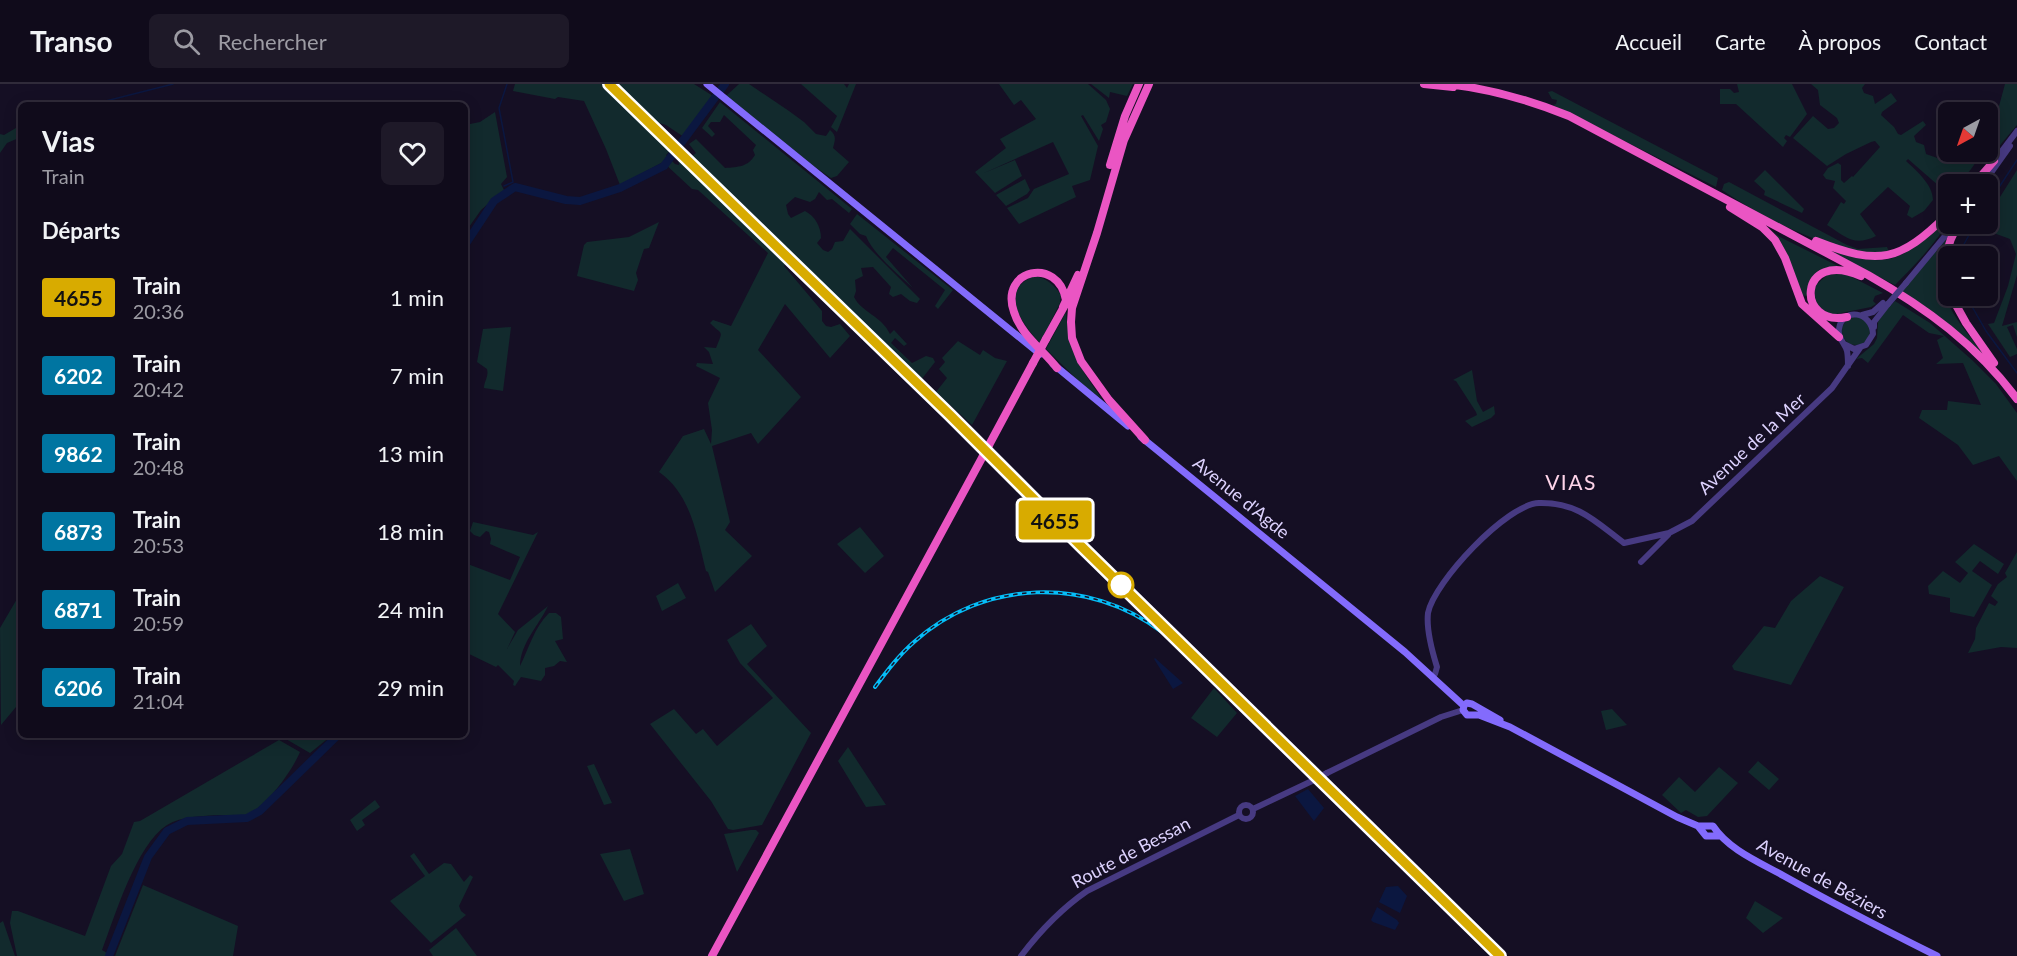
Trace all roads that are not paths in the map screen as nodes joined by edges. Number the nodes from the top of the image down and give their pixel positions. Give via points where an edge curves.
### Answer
1 (1140, 84) edge
2 (1151, 84) edge
3 (1424, 84) edge
4 (1448, 84) edge
5 (710, 86) edge
6 (1138, 97) junction
7 (2017, 131) edge
8 (2017, 136) edge
9 (1998, 156) edge
10 (1986, 174) edge
11 (1712, 196) junction
12 (1938, 223) edge
13 (1778, 226) junction
14 (1946, 234) edge
15 (1086, 266) junction
16 (1869, 280) junction
17 (1887, 302) junction
18 (1065, 303) junction
19 (1957, 306) edge
20 (1862, 315) junction
21 (1847, 316) junction
22 (1873, 330) junction
23 (1841, 340) junction
24 (1860, 348) junction
25 (1057, 368) junction
26 (1848, 368) junction
27 (2017, 397) edge
28 (2017, 405) edge
29 (1145, 440) junction
30 (1669, 533) junction
31 (1641, 562) dead end
32 (1434, 675) junction
33 (1464, 706) junction
34 (1475, 711) junction
35 (1253, 809) junction
36 (1239, 815) junction
37 (1913, 946) junction
38 (712, 956) edge
39 (1021, 956) edge
40 (1926, 956) edge
41 (1937, 956) edge

1 - 6 highway
2 - 6 highway
3 - 11 highway via 1467,89 1548,111 1607,138
4 - 13 highway via 1519,98 1569,116
5 - 25 main road, Avenue d'Agde
6 - 15 highway
6 - 18 highway via 1118,136 1089,247
7 - 9 street
8 - 10 street
11 - 16 highway
11 - 23 highway via 1769,233 1780,248 1802,304
12 - 13 highway via 1911,247 1879,257 1850,254
13 - 27 highway via 1924,309 1966,342
14 - 17 street, bridge
15 - 18 highway
15 - 29 highway via 1072,308 1076,351 1109,400
16 - 21 highway via 1835,269 1815,279 1811,294 1817,310 1831,318
16 - 28 highway via 1923,311 1958,340
17 - 20 street
17 - 22 street
18 - 25 highway via 1057,281 1037,271 1016,283 1012,296 1018,323
18 - 38 highway, bridge
19 - 27 highway
20 - 21 street
20 - 22 street
21 - 23 street via 1840,325
22 - 24 street via 1869,342
23 - 24 street via 1851,348
23 - 26 street
24 - 26 street, Avenue de la Mer
25 - 29 main road, Avenue d'Agde
26 - 30 street, Avenue de la Mer via 1817,404 1703,512
29 - 32 main road, Avenue d'Agde
30 - 31 street, Avenue de la Mer
30 - 32 street, Avenue de la Mer via 1624,543 1579,510 1533,503 1525,506 1484,537 1434,596 1428,617 1437,667
32 - 33 main road, Avenue d'Agde
33 - 34 main road via 1472,704
33 - 34 main road via 1467,715
33 - 35 street, Route de Bessan, bridge
34 - 37 main road, Avenue de Béziers via 1663,811 1703,828 1713,826 1716,835 1743,853
35 - 36 street, Route de Bessan via 1249,819
35 - 36 street, Route de Bessan via 1244,805
36 - 39 street, Route de Bessan via 1087,891 1048,922
37 - 40 main road, Avenue de Béziers
37 - 41 main road, Avenue de Béziers

